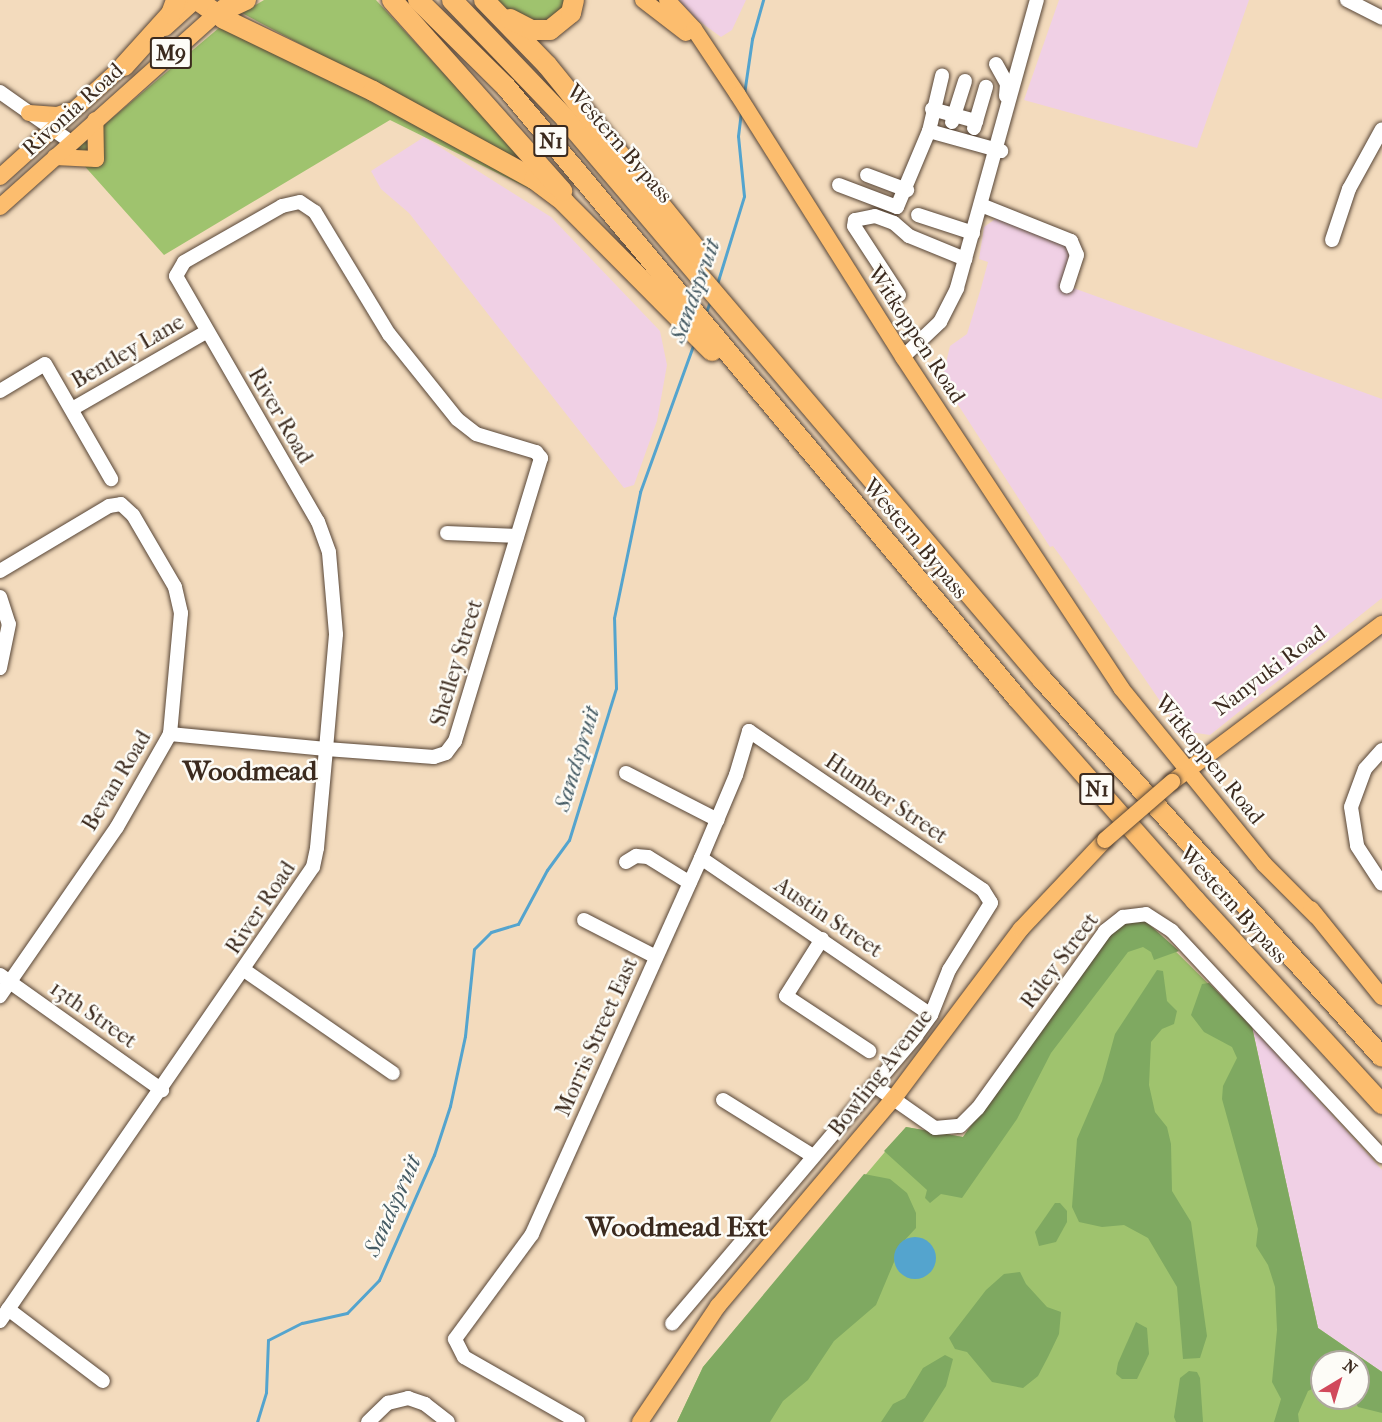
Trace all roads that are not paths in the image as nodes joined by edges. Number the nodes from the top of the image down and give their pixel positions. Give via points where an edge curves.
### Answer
1 (176, 0) edge
2 (196, 0) edge
3 (231, 0) edge
4 (246, 0) edge
5 (392, 0) edge
6 (418, 0) edge
7 (452, 0) edge
8 (574, 0) edge
9 (643, 0) edge
10 (667, 0) edge
11 (1037, 0) edge
12 (1045, 0) edge
13 (1347, 0) edge
14 (487, 3) edge
15 (216, 14) junction
16 (1382, 18) edge
17 (996, 64) dead end
18 (124, 66) junction
19 (720, 70) junction
20 (942, 76) dead end
21 (965, 81) dead end
22 (987, 87) dead end
23 (0, 92) edge
24 (73, 109) junction
25 (932, 109) junction
26 (29, 113) junction
27 (952, 119) junction
28 (95, 120) junction
29 (1001, 127) junction
30 (51, 129) junction
31 (1382, 129) edge
32 (929, 131) junction
33 (71, 142) junction
34 (997, 153) junction
35 (55, 157) junction
36 (867, 175) dead end
37 (0, 177) edge
38 (839, 185) dead end
39 (907, 190) junction
40 (981, 205) junction
41 (0, 207) edge
42 (918, 215) dead end
43 (973, 233) junction
44 (1332, 240) dead end
45 (612, 250) junction
46 (692, 254) junction
47 (965, 259) junction
48 (1067, 286) dead end
49 (898, 295) dead end
50 (669, 296) junction
51 (206, 332) junction
52 (903, 357) junction
53 (0, 391) edge
54 (72, 409) junction
55 (541, 454) joint
56 (111, 479) dead end
57 (447, 533) dead end
58 (518, 536) junction
59 (0, 571) edge
60 (0, 597) edge
61 (1382, 615) edge
62 (1382, 624) edge
63 (0, 668) edge
64 (749, 731) joint
65 (170, 734) junction
66 (326, 749) junction
67 (1382, 750) edge
68 (1187, 770) junction
69 (626, 773) dead end
70 (718, 819) junction
71 (628, 855) dead end
72 (701, 858) junction
73 (690, 884) junction
74 (1382, 884) edge
75 (584, 920) dead end
76 (822, 939) junction
77 (656, 957) junction
78 (244, 970) junction
79 (5, 978) edge
80 (0, 996) edge
81 (1382, 997) edge
82 (931, 1015) junction
83 (870, 1051) dead end
84 (1382, 1057) edge
85 (393, 1073) dead end
86 (875, 1086) junction
87 (162, 1089) junction
88 (894, 1098) junction
89 (723, 1100) dead end
90 (1382, 1104) edge
91 (813, 1156) junction
92 (1382, 1156) edge
93 (8, 1309) junction
94 (0, 1321) edge
95 (672, 1324) dead end
96 (103, 1381) dead end
97 (368, 1422) edge
98 (448, 1422) edge
99 (578, 1422) edge
100 (640, 1422) edge

1 - 18 highway via 171,14
2 - 15 highway
2 - 18 main road, Rivonia Road / M9
3 - 15 main road, Rivonia Road / M9
4 - 15 highway
5 - 45 highway via 501,119
6 - 50 highway, N1 via 506,87
7 - 46 highway, Western Bypass / N1
8 - 14 highway via 565,20 541,31 523,28
9 - 19 main road, Witkoppen Road via 679,25
10 - 19 main road, Witkoppen Road via 690,24
11 - 29 street
12 - 34 street
13 - 16 street
14 - 46 highway via 547,65
15 - 28 main road, Rivonia Road / M9
15 - 45 highway via 335,71 511,165 558,197
17 - 29 street via 1007,84
18 - 24 main road, Rivonia Road / M9
19 - 52 main road, Witkoppen Road
20 - 25 street
21 - 27 street
22 - 27 street via 975,125
23 - 26 street
24 - 26 main road via 57,115
24 - 30 main road, Rivonia Road / M9
25 - 27 street
25 - 32 street
26 - 30 street
28 - 33 main road, Rivonia Road / M9
28 - 35 main road via 96,159
29 - 34 street
30 - 33 street
30 - 37 main road, Rivonia Road / M9
31 - 44 street via 1349,189
32 - 34 street
32 - 39 street
33 - 35 main road, Rivonia Road / M9
34 - 40 street
35 - 41 main road, Rivonia Road / M9
36 - 39 street
38 - 39 street via 897,207
40 - 43 street
40 - 48 street via 1071,241 1077,255
42 - 43 street
43 - 47 street
45 - 50 highway
46 - 84 highway, Western Bypass / N1 via 817,399 850,450 1042,679
47 - 49 street via 909,236 894,223 875,216 855,220 854,226
47 - 52 street via 940,322
50 - 90 highway, Western Bypass / N1 via 822,465 1102,795
51 - 54 street, Bentley Lane
51 - 55 street, River Road via 178,285 179,266 290,202 304,202 315,212 389,334 457,419 476,434
51 - 66 street, River Road via 326,541 336,616
52 - 68 main road, Witkoppen Road via 1121,688
53 - 54 street via 45,364
54 - 56 street
55 - 58 street, Shelley Street
57 - 58 street
58 - 66 street, Shelley Street via 450,749 434,757
59 - 65 street, Bevan Road via 109,506 121,504 133,514 181,605
60 - 63 street via 9,624
61 - 68 main road, Nanyuki Road
62 - 68 main road, Nanyuki Road
64 - 70 street, Morris Street East
64 - 82 street, Humber Street via 991,899 990,907 949,970
65 - 66 street, Shelley Street
65 - 79 street, Bevan Road via 117,827
66 - 78 street, River Road via 314,867
67 - 74 street via 1359,778 1351,807 1357,846
68 - 81 main road, Witkoppen Road via 1298,888
68 - 88 main road, Bowling Avenue, bridge via 1105,840 1002,952
69 - 70 street
70 - 72 street, Morris Street East
71 - 73 street via 648,857
72 - 73 street, Morris Street East
72 - 76 street, Austin Street
73 - 77 street, Morris Street East
75 - 77 street
76 - 82 street, Austin Street
76 - 83 street via 786,996
77 - 99 street, Morris Street East via 532,1234 461,1326 454,1344 471,1362
78 - 85 street
78 - 87 street, River Road
79 - 80 street, Bevan Road
79 - 87 street, 13th Street
82 - 86 street
86 - 88 street, Riley Street
86 - 91 street
87 - 93 street, River Road
88 - 92 street, Riley Street via 935,1128 953,1129 969,1119 1105,931 1123,917 1146,914 1172,931
88 - 100 main road, Bowling Avenue via 718,1306
89 - 91 street
91 - 95 street
93 - 94 street, River Road
93 - 96 street
97 - 98 street via 388,1403 408,1398 425,1404

